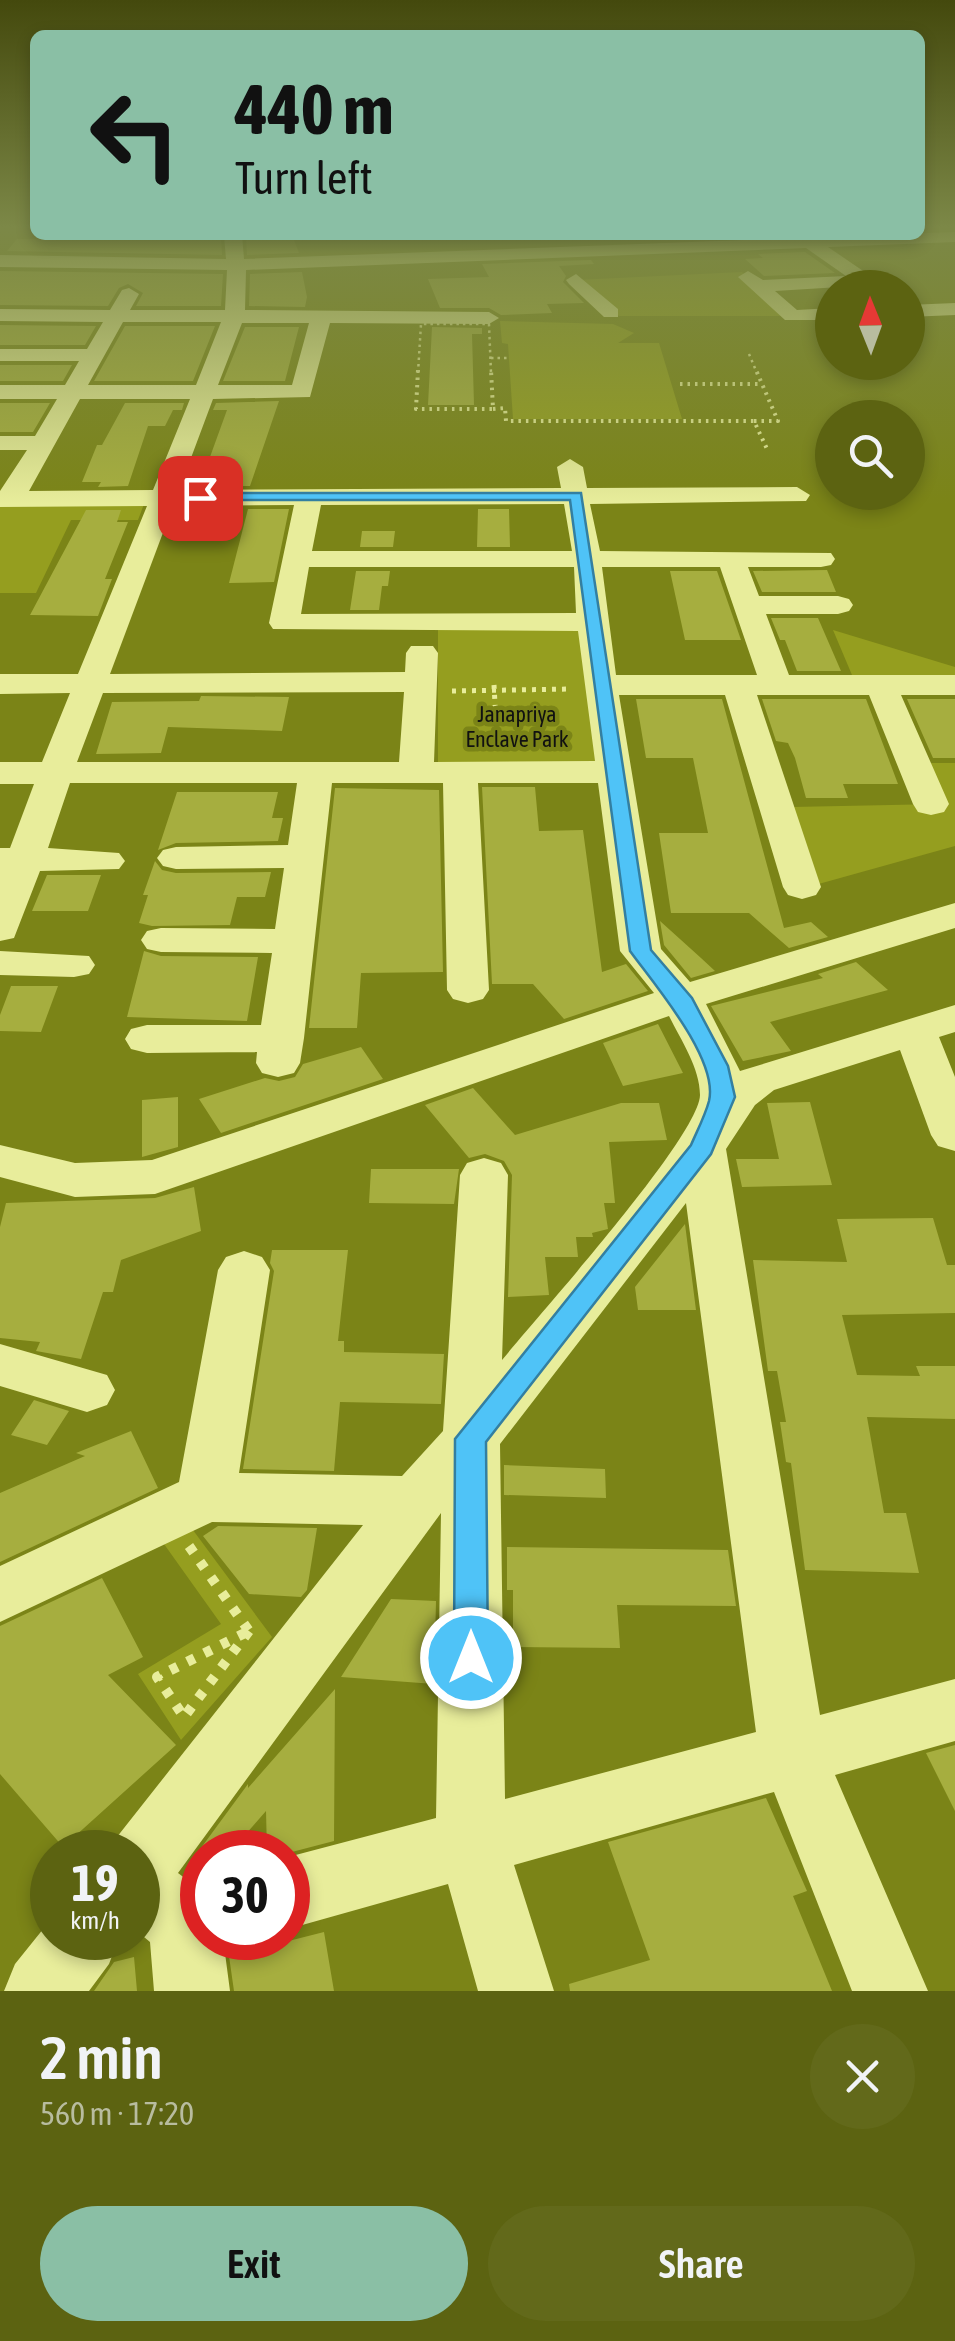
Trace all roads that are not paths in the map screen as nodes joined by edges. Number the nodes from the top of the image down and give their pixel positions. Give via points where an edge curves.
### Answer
1 (114, 318) edge
2 (219, 318) edge
3 (315, 318) edge
4 (94, 354) junction
5 (0, 355) edge
6 (0, 392) edge
7 (73, 392) junction
8 (203, 392) junction
9 (0, 443) edge
10 (42, 443) junction
11 (573, 482) junction
12 (797, 495) dead end
13 (164, 498) junction
14 (309, 498) junction
15 (5, 499) edge
16 (297, 558) junction
17 (587, 558) junction
18 (731, 559) junction
19 (822, 559) dead end
20 (750, 605) junction
21 (838, 605) dead end
22 (423, 622) junction
23 (592, 622) junction
24 (420, 682) junction
25 (93, 683) junction
26 (0, 684) edge
27 (738, 685) junction
28 (882, 685) junction
29 (955, 685) edge
30 (777, 686) junction
31 (590, 687) junction
32 (56, 772) junction
33 (316, 772) junction
34 (416, 772) junction
35 (614, 772) junction
36 (0, 773) edge
37 (460, 773) junction
38 (931, 804) dead end
39 (305, 856) junction
40 (176, 858) dead end
41 (13, 859) edge
42 (106, 860) dead end
43 (802, 887) dead end
44 (955, 915) edge
45 (0, 929) edge
46 (162, 940) dead end
47 (294, 941) junction
48 (0, 964) edge
49 (74, 965) dead end
50 (468, 990) dead end
51 (681, 998) junction
52 (935, 1026) edge
53 (148, 1039) dead end
54 (953, 1125) edge
55 (702, 1148) junction
56 (0, 1161) edge
57 (484, 1175) dead end
58 (244, 1270) dead end
59 (0, 1365) edge
60 (87, 1390) dead end
61 (471, 1439) junction
62 (416, 1501) junction
63 (187, 1507) junction
64 (0, 1595) edge
65 (955, 1710) edge
66 (793, 1756) junction
67 (160, 1839) edge
68 (471, 1840) junction
69 (310, 1888) edge
70 (66, 1960) edge
71 (42, 1991) edge
72 (516, 1991) edge
73 (890, 1991) edge

1 - 4 street
2 - 8 street
3 - 8 street via 302,392
4 - 5 street
4 - 7 street
6 - 7 street
7 - 8 street
7 - 10 street
8 - 13 street
9 - 10 street
10 - 15 street
11 - 12 street
11 - 14 street
11 - 17 street
13 - 14 street
13 - 15 street
13 - 25 street
14 - 16 street
16 - 17 street
16 - 22 street via 284,622
17 - 18 street
17 - 23 street
18 - 19 street
18 - 20 street
20 - 21 street
20 - 30 street
22 - 23 street
22 - 24 street
23 - 31 street
24 - 25 street
24 - 34 street
25 - 26 street
25 - 32 street
27 - 30 street
27 - 31 street
27 - 43 street
28 - 29 street
28 - 30 street
28 - 38 street
31 - 35 street
32 - 33 street
32 - 36 street
32 - 41 street
33 - 34 street
33 - 39 street
34 - 37 street
35 - 37 street
35 - 51 street via 640,951
37 - 50 street
39 - 40 street
39 - 47 street
41 - 42 street
41 - 45 street
44 - 51 street
46 - 47 street
47 - 53 street via 280,1050
48 - 49 street
51 - 55 street via 716,1066 723,1097
51 - 56 street via 155,1177 76,1180
52 - 54 street
52 - 55 street via 758,1080 739,1095
55 - 61 street
55 - 66 street
57 - 61 street
58 - 63 street
59 - 60 street
61 - 62 street
61 - 68 street
62 - 63 street
62 - 67 street
63 - 64 street
65 - 66 street
66 - 68 street
66 - 73 street
68 - 69 street
68 - 72 street
70 - 71 street

